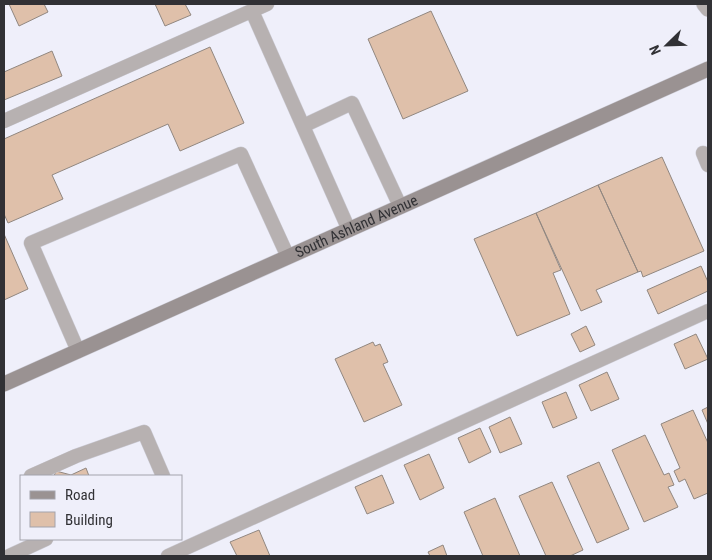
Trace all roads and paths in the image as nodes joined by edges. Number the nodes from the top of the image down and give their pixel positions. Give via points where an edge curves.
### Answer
1 (267, 4) edge
2 (704, 4) edge
3 (708, 9) edge
4 (252, 10) junction
5 (708, 69) edge
6 (4, 121) edge
7 (303, 126) junction
8 (400, 206) junction
9 (349, 230) junction
10 (288, 257) junction
11 (708, 311) edge
12 (78, 351) junction
13 (4, 384) edge
14 (33, 475) edge
15 (163, 475) edge
16 (44, 540) edge
17 (9, 556) edge
18 (168, 556) edge

1 - 4 lane
2 - 3 street
4 - 6 lane
4 - 7 lane
5 - 8 main road, South Ashland Avenue
7 - 8 lane via 352,103
7 - 9 lane
8 - 9 main road, South Ashland Avenue
9 - 10 main road, South Ashland Avenue
10 - 12 main road, South Ashland Avenue
10 - 12 lane via 241,154 31,243
11 - 18 lane
12 - 13 main road, South Ashland Avenue
14 - 15 lane via 144,432
16 - 17 lane

